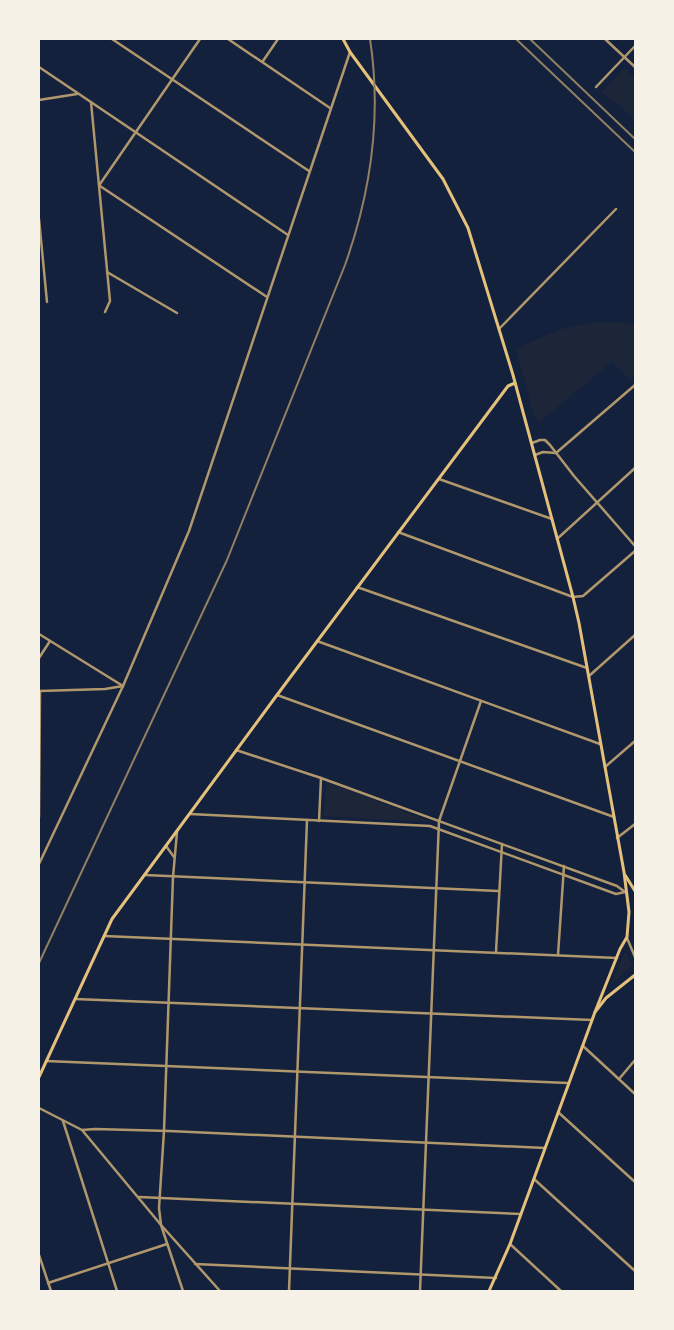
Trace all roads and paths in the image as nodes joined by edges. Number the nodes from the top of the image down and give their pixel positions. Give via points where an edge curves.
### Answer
1 (112, 39) edge
2 (200, 39) edge
3 (228, 39) edge
4 (278, 39) edge
5 (343, 39) edge
6 (605, 39) edge
7 (635, 46) edge
8 (350, 52) junction
9 (625, 57) junction
10 (263, 61) junction
11 (39, 67) edge
12 (635, 67) edge
13 (172, 80) junction
14 (596, 87) dead end
15 (79, 94) junction
16 (39, 100) edge
17 (91, 102) junction
18 (330, 108) junction
19 (136, 133) junction
20 (309, 171) junction
21 (100, 186) junction
22 (616, 209) dead end
23 (39, 219) edge
24 (288, 236) junction
25 (107, 272) junction
26 (267, 297) junction
27 (47, 302) dead end
28 (105, 312) dead end
29 (176, 312) dead end
30 (500, 329) junction
31 (515, 383) junction
32 (635, 385) edge
33 (532, 443) junction
34 (556, 453) junction
35 (535, 455) junction
36 (635, 468) edge
37 (438, 478) junction
38 (597, 502) junction
39 (552, 520) junction
40 (398, 532) junction
41 (557, 539) junction
42 (635, 546) edge
43 (635, 551) edge
44 (357, 587) junction
45 (573, 597) junction
46 (39, 634) edge
47 (635, 635) edge
48 (50, 641) junction
49 (318, 641) junction
50 (39, 658) edge
51 (587, 669) junction
52 (589, 676) junction
53 (123, 686) junction
54 (39, 691) edge
55 (277, 695) junction
56 (481, 701) junction
57 (635, 741) edge
58 (601, 744) junction
59 (236, 750) junction
60 (459, 761) junction
61 (605, 767) junction
62 (321, 778) junction
63 (190, 814) junction
64 (39, 816) edge
65 (614, 817) junction
66 (308, 820) junction
67 (319, 821) junction
68 (439, 822) junction
69 (635, 824) edge
70 (439, 829) junction
71 (177, 832) junction
72 (617, 838) junction
73 (502, 844) junction
74 (166, 846) junction
75 (500, 852) junction
76 (174, 858) junction
77 (39, 864) edge
78 (564, 866) junction
79 (624, 872) junction
80 (144, 874) junction
81 (562, 874) junction
82 (173, 877) junction
83 (305, 883) junction
84 (436, 888) junction
85 (498, 891) junction
86 (635, 891) edge
87 (625, 892) junction
88 (104, 936) junction
89 (627, 937) junction
90 (171, 939) junction
91 (302, 945) junction
92 (434, 950) junction
93 (496, 953) junction
94 (558, 955) junction
95 (635, 957) edge
96 (616, 958) junction
97 (635, 975) edge
98 (75, 999) junction
99 (169, 1003) junction
100 (300, 1008) junction
101 (595, 1012) junction
102 (432, 1013) junction
103 (592, 1020) junction
104 (582, 1045) junction
105 (635, 1060) edge
106 (46, 1061) junction
107 (166, 1065) junction
108 (297, 1071) junction
109 (39, 1077) edge
110 (429, 1077) junction
111 (618, 1078) junction
112 (568, 1082) junction
113 (635, 1094) edge
114 (39, 1108) edge
115 (558, 1112) junction
116 (63, 1121) junction
117 (82, 1130) junction
118 (164, 1130) junction
119 (295, 1137) junction
120 (426, 1142) junction
121 (545, 1148) junction
122 (534, 1179) junction
123 (635, 1182) edge
124 (139, 1197) junction
125 (160, 1199) junction
126 (292, 1204) junction
127 (423, 1210) junction
128 (521, 1214) junction
129 (161, 1225) junction
130 (167, 1244) junction
131 (510, 1244) junction
132 (39, 1255) edge
133 (108, 1263) junction
134 (195, 1264) junction
135 (290, 1268) junction
136 (635, 1270) edge
137 (421, 1273) junction
138 (496, 1278) junction
139 (48, 1283) junction
140 (51, 1291) edge
141 (118, 1291) edge
142 (183, 1291) edge
143 (220, 1291) edge
144 (290, 1291) edge
145 (420, 1291) edge
146 (489, 1291) edge
147 (562, 1291) edge

1 - 13 street
2 - 13 street
3 - 10 street
4 - 10 street
5 - 8 main road
6 - 9 street
7 - 9 street
8 - 18 street
8 - 30 main road via 434,166 457,204 474,245
9 - 12 street
9 - 14 street
10 - 18 street
11 - 15 street
13 - 19 street
13 - 20 street
15 - 16 street
15 - 17 street
17 - 19 street
17 - 21 street
18 - 20 street
19 - 21 street
19 - 24 street
20 - 24 street
21 - 25 street
21 - 26 street
22 - 30 street
23 - 27 street
24 - 26 street
25 - 28 street via 110,301
25 - 29 street
26 - 53 street via 189,531
30 - 31 main road
31 - 33 main road
31 - 37 main road via 508,386
32 - 34 street
33 - 34 street via 545,440
33 - 35 main road
34 - 35 street
34 - 38 street
35 - 39 main road
36 - 38 street
37 - 39 street
37 - 40 main road
38 - 41 street
38 - 42 street
39 - 41 main road
40 - 44 main road
40 - 45 street
41 - 45 main road
43 - 45 street via 583,596
44 - 49 main road
44 - 51 street
45 - 51 main road
46 - 48 street
47 - 52 street
48 - 50 street
48 - 53 street
49 - 55 main road
49 - 56 street
51 - 52 main road
52 - 58 main road
53 - 54 street via 105,690
53 - 77 street
54 - 64 street
55 - 59 main road
55 - 60 street
56 - 58 street
56 - 60 street
57 - 61 street
58 - 61 main road
59 - 62 street
59 - 63 main road
60 - 65 street
60 - 68 street
61 - 65 main road
62 - 67 street
62 - 68 street
63 - 66 street
63 - 71 main road
65 - 72 main road
66 - 67 street
66 - 83 street
67 - 70 street
68 - 70 street
68 - 73 street
69 - 72 street
70 - 75 street
70 - 84 street
71 - 74 main road
71 - 76 street
72 - 79 main road
73 - 75 street
73 - 78 street
74 - 76 street
74 - 80 main road
75 - 81 street
75 - 85 street
76 - 82 street
78 - 81 street
78 - 87 street
79 - 86 main road
79 - 87 main road
80 - 82 street
80 - 88 main road
81 - 87 street via 616,894
81 - 94 street
82 - 83 street
82 - 90 street
83 - 84 street
83 - 91 street
84 - 85 street
84 - 92 street
85 - 93 street
87 - 89 main road via 629,912
88 - 90 street
88 - 98 main road
89 - 95 street
89 - 96 main road
90 - 91 street
90 - 99 street
91 - 92 street
91 - 100 street
92 - 93 street
92 - 102 street
93 - 94 street
94 - 96 street
96 - 101 main road
97 - 101 main road via 606,998
98 - 99 street
98 - 106 main road
99 - 100 street
99 - 107 street
100 - 102 street
100 - 108 street
101 - 103 main road
102 - 103 street
102 - 110 street
103 - 104 main road
104 - 111 street
104 - 112 main road
105 - 111 street
106 - 107 street
106 - 109 main road
107 - 108 street
107 - 118 street
108 - 110 street
108 - 119 street
110 - 112 street
110 - 120 street
111 - 113 street
112 - 115 main road
114 - 116 street
115 - 121 main road
115 - 123 street
116 - 117 street
116 - 133 street
117 - 118 street
117 - 124 street
118 - 119 street
118 - 125 street
119 - 120 street
119 - 126 street
120 - 121 street
120 - 127 street
121 - 122 main road
122 - 128 main road
122 - 136 street
124 - 125 street
124 - 129 street
125 - 126 street
125 - 129 street
126 - 127 street
126 - 135 street
127 - 128 street
127 - 137 street
128 - 131 main road
129 - 130 street
129 - 134 street
130 - 133 street
130 - 142 street
131 - 138 main road
131 - 147 street
132 - 139 street
133 - 139 street
133 - 141 street
134 - 135 street
134 - 143 street
135 - 137 street
135 - 144 street
137 - 138 street
137 - 145 street
138 - 146 main road
139 - 140 street

